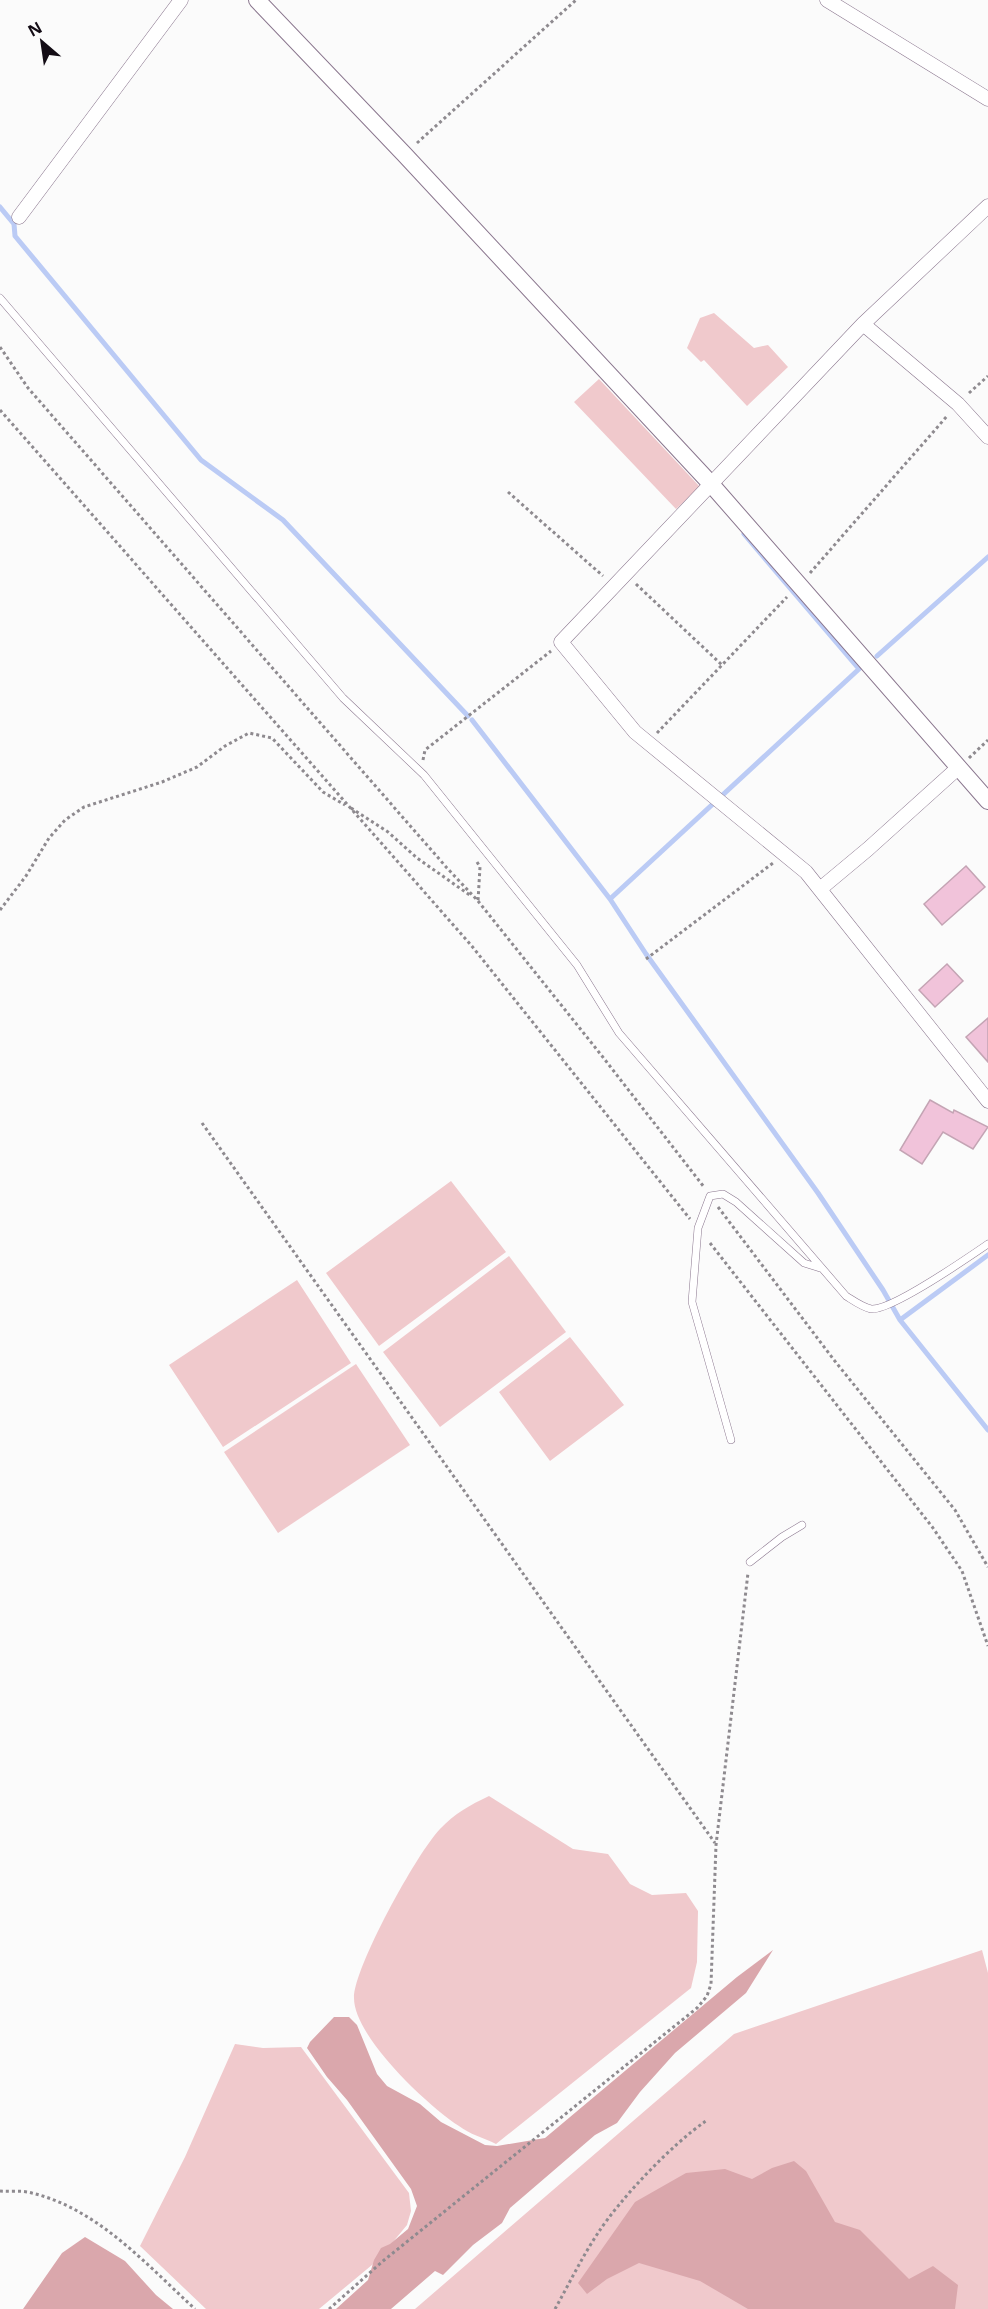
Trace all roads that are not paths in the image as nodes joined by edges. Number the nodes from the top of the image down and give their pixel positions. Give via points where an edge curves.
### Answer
1 (181, 0) edge
2 (257, 0) edge
3 (827, 0) edge
4 (988, 99) edge
5 (988, 207) edge
6 (19, 217) dead end
7 (0, 298) edge
8 (863, 324) junction
9 (988, 437) edge
10 (711, 484) junction
11 (959, 767) junction
12 (988, 801) edge
13 (820, 889) junction
14 (988, 1101) edge
15 (988, 1244) edge
16 (822, 1269) junction
17 (731, 1440) dead end
18 (802, 1526) dead end
19 (750, 1562) road end

1 - 6 street
2 - 10 street
3 - 4 street
5 - 8 street
7 - 16 lane via 343,698 424,775 576,965 619,1033
8 - 9 street via 958,404
8 - 10 street
10 - 11 street
10 - 13 street via 561,642 635,732 806,872
11 - 12 street
11 - 13 street
13 - 14 street
15 - 16 lane via 885,1307 871,1309 858,1304
16 - 17 lane via 804,1263 736,1202 723,1194 710,1196 698,1228 692,1302
18 - 19 lane

